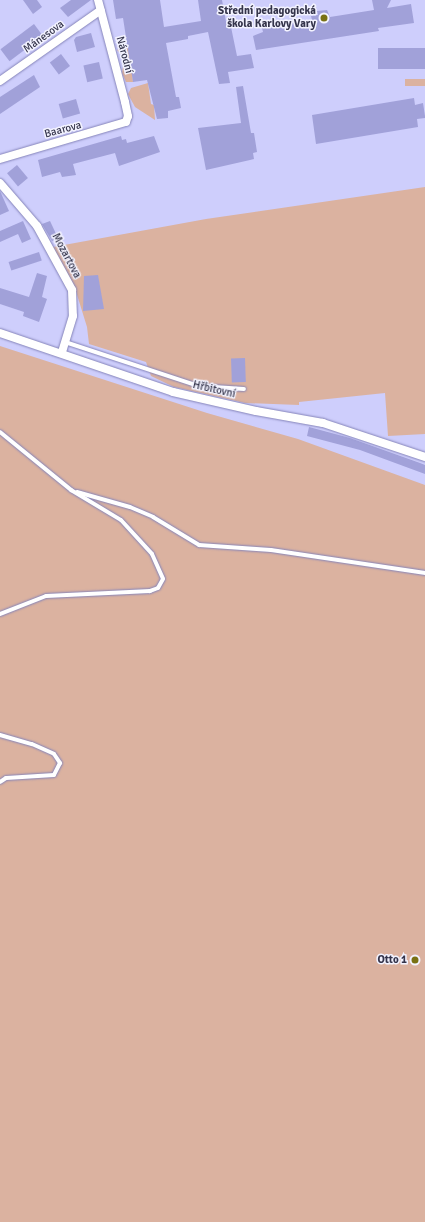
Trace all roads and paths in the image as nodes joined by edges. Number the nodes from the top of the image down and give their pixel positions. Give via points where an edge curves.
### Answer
1 (98, 0) edge
2 (101, 10) junction
3 (0, 81) edge
4 (128, 116) joint
5 (0, 159) edge
6 (0, 183) edge
7 (0, 333) edge
8 (65, 342) junction
9 (62, 352) junction
10 (244, 389) dead end
11 (0, 432) edge
12 (425, 457) edge
13 (71, 490) junction
14 (425, 573) edge
15 (0, 614) edge
16 (0, 735) edge
17 (0, 782) edge

1 - 2 street, Národní
2 - 3 street, Mánesova
2 - 4 street, Národní
4 - 5 street, Baarova via 126,122 121,125
6 - 8 street, Mozartova via 37,226 72,290 73,316
7 - 9 street, Hřbitovní
8 - 9 street, Mozartova
8 - 10 lane via 199,386
9 - 12 street, Hřbitovní via 173,392 323,423
11 - 13 lane
13 - 14 lane via 147,514 199,545 271,550
13 - 15 lane via 121,520 152,554 162,573 161,584 150,591 46,596
16 - 17 lane via 32,744 54,754 60,763 54,774 6,778

